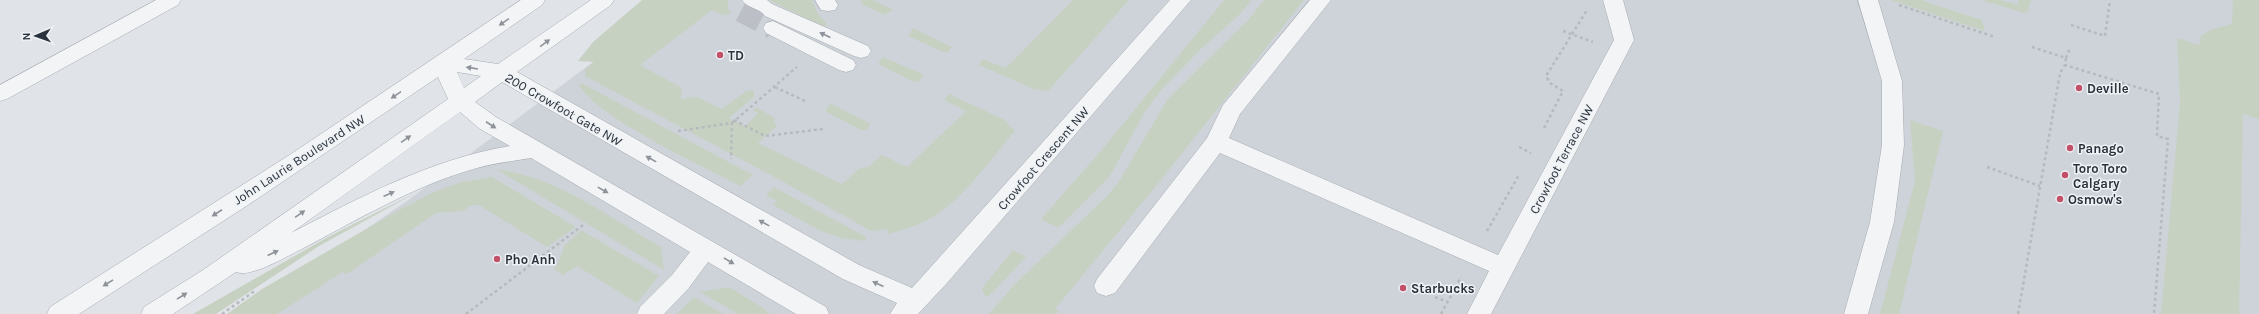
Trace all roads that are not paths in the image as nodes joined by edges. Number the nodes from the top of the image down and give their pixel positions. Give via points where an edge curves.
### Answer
1 (171, 0) edge
2 (536, 0) edge
3 (604, 0) edge
4 (1181, 0) edge
5 (1321, 0) edge
6 (1613, 0) edge
7 (1868, 0) edge
8 (757, 9) edge
9 (861, 51) dead end
10 (442, 63) junction
11 (846, 65) dead end
12 (502, 72) junction
13 (0, 94) edge
14 (460, 102) junction
15 (1216, 142) junction
16 (533, 150) junction
17 (706, 248) junction
18 (1504, 267) junction
19 (211, 277) junction
20 (1106, 286) dead end
21 (908, 307) edge
22 (59, 314) edge
23 (153, 314) edge
24 (649, 314) edge
25 (817, 314) edge
26 (1479, 314) edge
27 (1856, 314) edge

1 - 13 street
2 -> 10 street, John Laurie Boulevard NW
12 -> 3 street
4 - 21 street, Crowfoot Crescent NW via 944,270
5 - 15 street via 1231,110
6 - 18 street, Crowfoot Terrace NW via 1624,40
7 - 27 street via 1892,81 1893,145 1882,222
9 -> 8 street
8 - 11 street
12 -> 10 street, 200 Crowfoot Gate NW
10 - 14 street
10 -> 22 street, John Laurie Boulevard NW via 166,247
12 - 14 street
21 -> 12 street, 200 Crowfoot Gate NW via 852,272
14 -> 16 street via 488,123
19 -> 14 street
15 - 18 street
15 - 20 street
16 -> 17 street
19 -> 16 street via 269,255 426,178 475,160
17 - 24 street via 680,282
17 -> 25 street
18 - 26 street, Crowfoot Terrace NW
23 -> 19 street

